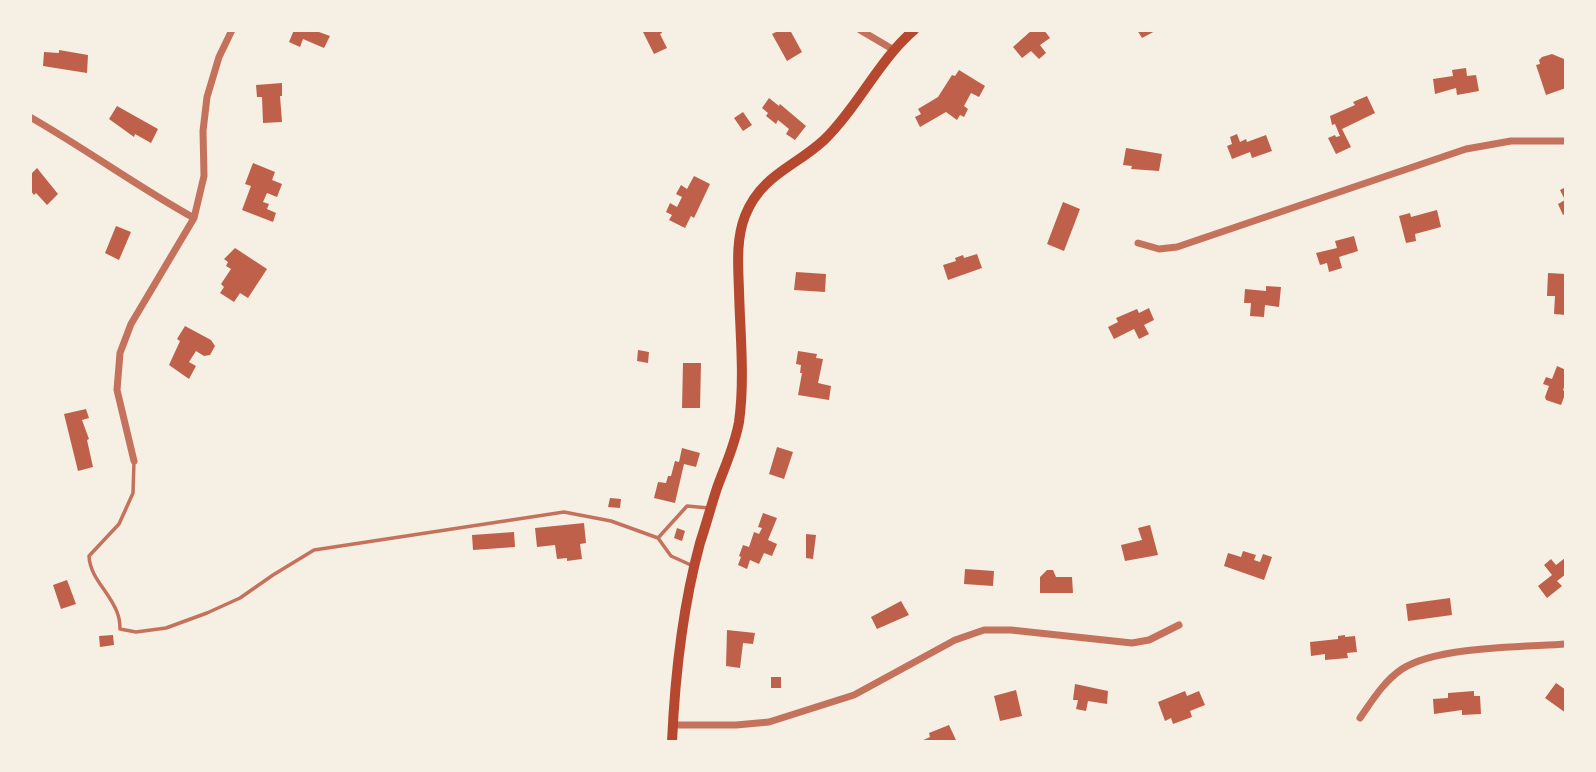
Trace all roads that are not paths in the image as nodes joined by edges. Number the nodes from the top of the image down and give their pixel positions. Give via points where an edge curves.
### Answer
1 (232, 30) edge
2 (860, 30) edge
3 (914, 30) edge
4 (894, 50) junction
5 (30, 117) edge
6 (1566, 141) edge
7 (194, 218) junction
8 (1138, 243) dead end
9 (134, 461) joint
10 (711, 508) junction
11 (658, 538) junction
12 (695, 566) junction
13 (1179, 625) dead end
14 (1566, 644) edge
15 (1360, 718) dead end
16 (673, 725) junction
17 (672, 742) edge

1 - 7 street via 207,97 204,176
2 - 4 street
3 - 4 main road
4 - 10 main road via 847,116 763,186 745,216 738,265 739,422
5 - 7 street
6 - 8 street via 1511,141 1466,149 1177,247 1160,249
7 - 9 street via 131,324 120,353 117,390
9 - 11 lane via 133,493 119,524 89,556 89,569 118,612 120,629 136,632 166,628 240,598 314,550 564,512
10 - 11 lane via 687,506
10 - 12 main road
11 - 12 lane via 671,556
12 - 16 main road via 676,665
13 - 16 street via 1132,643 984,630 955,639 854,695 769,722
14 - 15 street via 1449,653 1421,660 1391,677
16 - 17 main road

